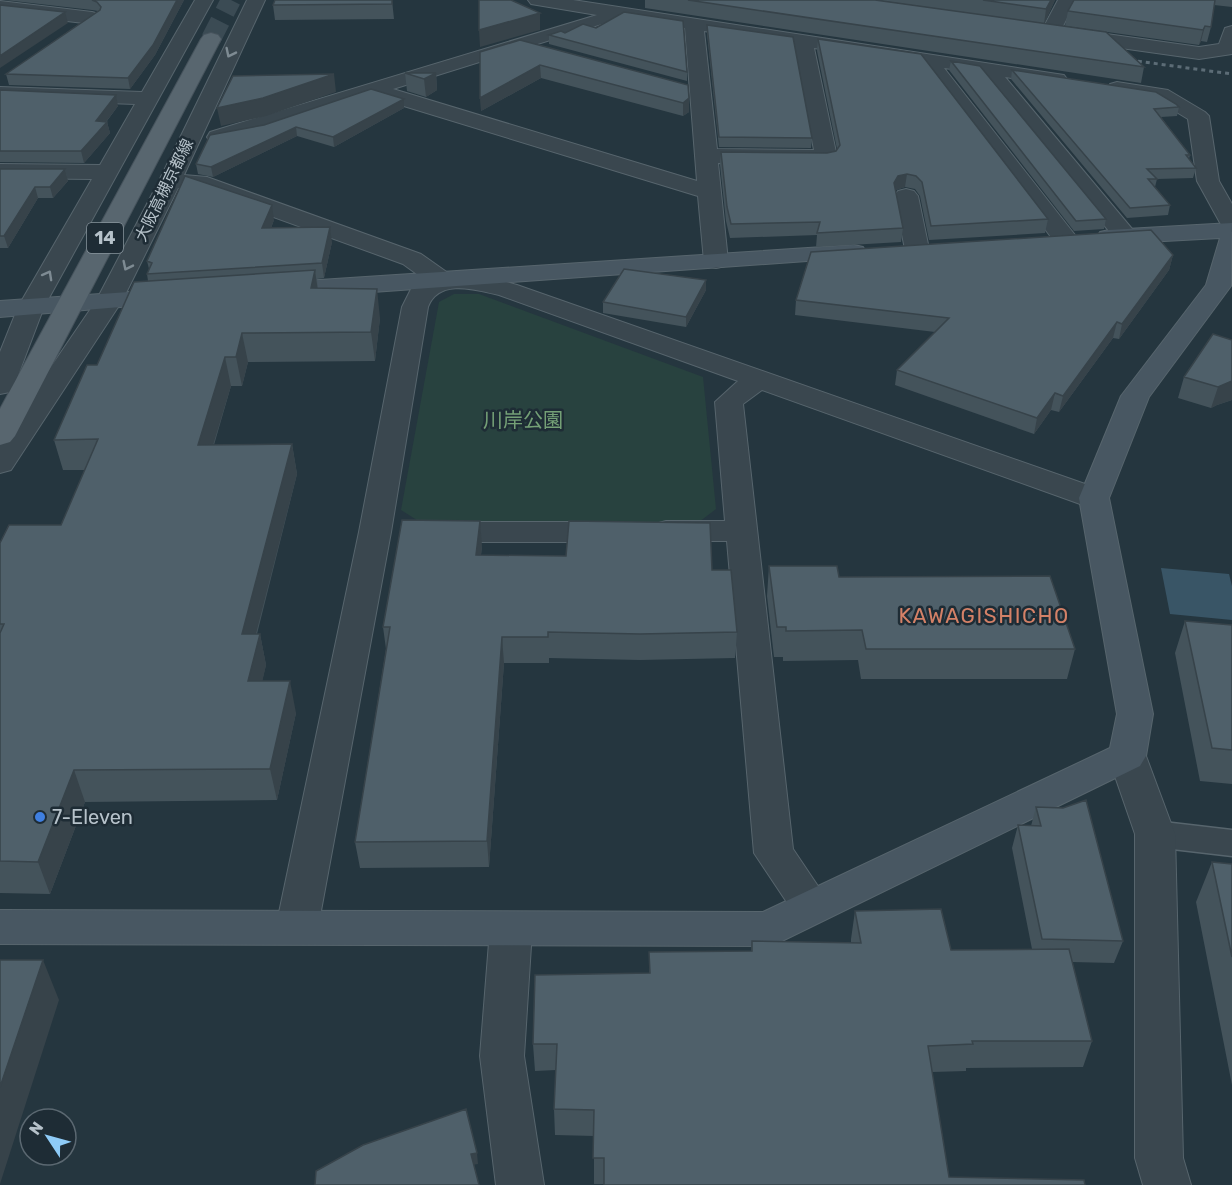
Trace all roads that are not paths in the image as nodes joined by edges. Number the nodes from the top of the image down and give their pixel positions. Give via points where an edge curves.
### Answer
1 (204, 0) edge
2 (256, 0) edge
3 (537, 0) edge
4 (1067, 0) edge
5 (0, 7) edge
6 (622, 13) junction
7 (694, 24) junction
8 (1226, 26) edge
9 (1028, 29) edge
10 (1051, 32) junction
11 (65, 36) edge
12 (211, 39) tunnel mouth
13 (803, 41) junction
14 (520, 45) junction
15 (554, 54) edge
16 (928, 60) junction
17 (987, 68) junction
18 (1080, 82) edge
19 (1103, 86) edge
20 (678, 87) edge
21 (371, 90) junction
22 (0, 93) edge
23 (701, 93) junction
24 (147, 98) junction
25 (189, 138) junction
26 (706, 156) junction
27 (0, 171) edge
28 (106, 172) junction
29 (170, 181) junction
30 (710, 192) junction
31 (906, 196) dead end
32 (1232, 225) edge
33 (1232, 230) edge
34 (1126, 236) junction
35 (1232, 238) edge
36 (716, 261) junction
37 (442, 280) junction
38 (255, 292) edge
39 (197, 296) edge
40 (109, 301) junction
41 (70, 304) junction
42 (30, 307) junction
43 (0, 309) edge
44 (758, 380) junction
45 (0, 386) edge
46 (0, 436) edge
47 (0, 464) edge
48 (1094, 498) junction
49 (742, 531) junction
50 (395, 532) junction
51 (1127, 756) junction
52 (1155, 834) junction
53 (1232, 843) edge
54 (812, 907) junction
55 (0, 927) edge
56 (297, 927) junction
57 (511, 930) junction
58 (520, 1185) edge
59 (1167, 1185) edge

1 - 24 street, 14
2 -> 25 street, 大阪高槻京都線 / 14
3 - 6 street
4 - 10 street
5 - 11 street via 93,18
6 - 7 street
6 - 14 street
7 - 13 street
7 - 23 street
8 - 10 street via 1212,52
9 - 10 street
12 - 41 main road, 14
13 - 16 street
13 - 26 street via 826,157
14 - 15 street
14 - 21 street
16 - 17 street
16 - 34 street via 1055,240
17 - 18 street
17 - 34 street
19 - 32 street via 1161,94 1198,116 1208,181
20 - 23 street
21 - 25 street via 237,133
21 - 30 street
22 - 24 street
23 - 26 street
24 - 28 street, 14
25 - 29 street, 大阪高槻京都線 / 14
26 - 30 street
27 - 28 street
42 -> 28 street, 14
29 - 37 street via 199,183 412,259
29 -> 40 street, 大阪高槻京都線 / 14
30 - 36 street
31 - 36 street via 908,249
33 - 34 street
35 - 48 street via 1218,286 1135,396
36 - 37 street
37 - 38 street
37 - 44 street via 508,290
37 - 50 street via 420,294 415,307
39 - 40 street
40 - 41 street
40 - 47 street, 大阪高槻京都線 / 14
41 - 42 street
41 - 46 main road, 14
42 - 43 street
42 - 45 street, 14
44 - 48 street
44 - 49 street via 729,402
48 - 51 street via 1135,714
49 - 50 street
49 - 54 street via 774,853
50 - 56 street
51 - 52 street
51 - 54 street
52 - 53 lane
52 - 59 street via 1159,1158
54 - 57 street via 767,929
55 - 56 street
56 - 57 street
57 - 58 street via 502,1056

